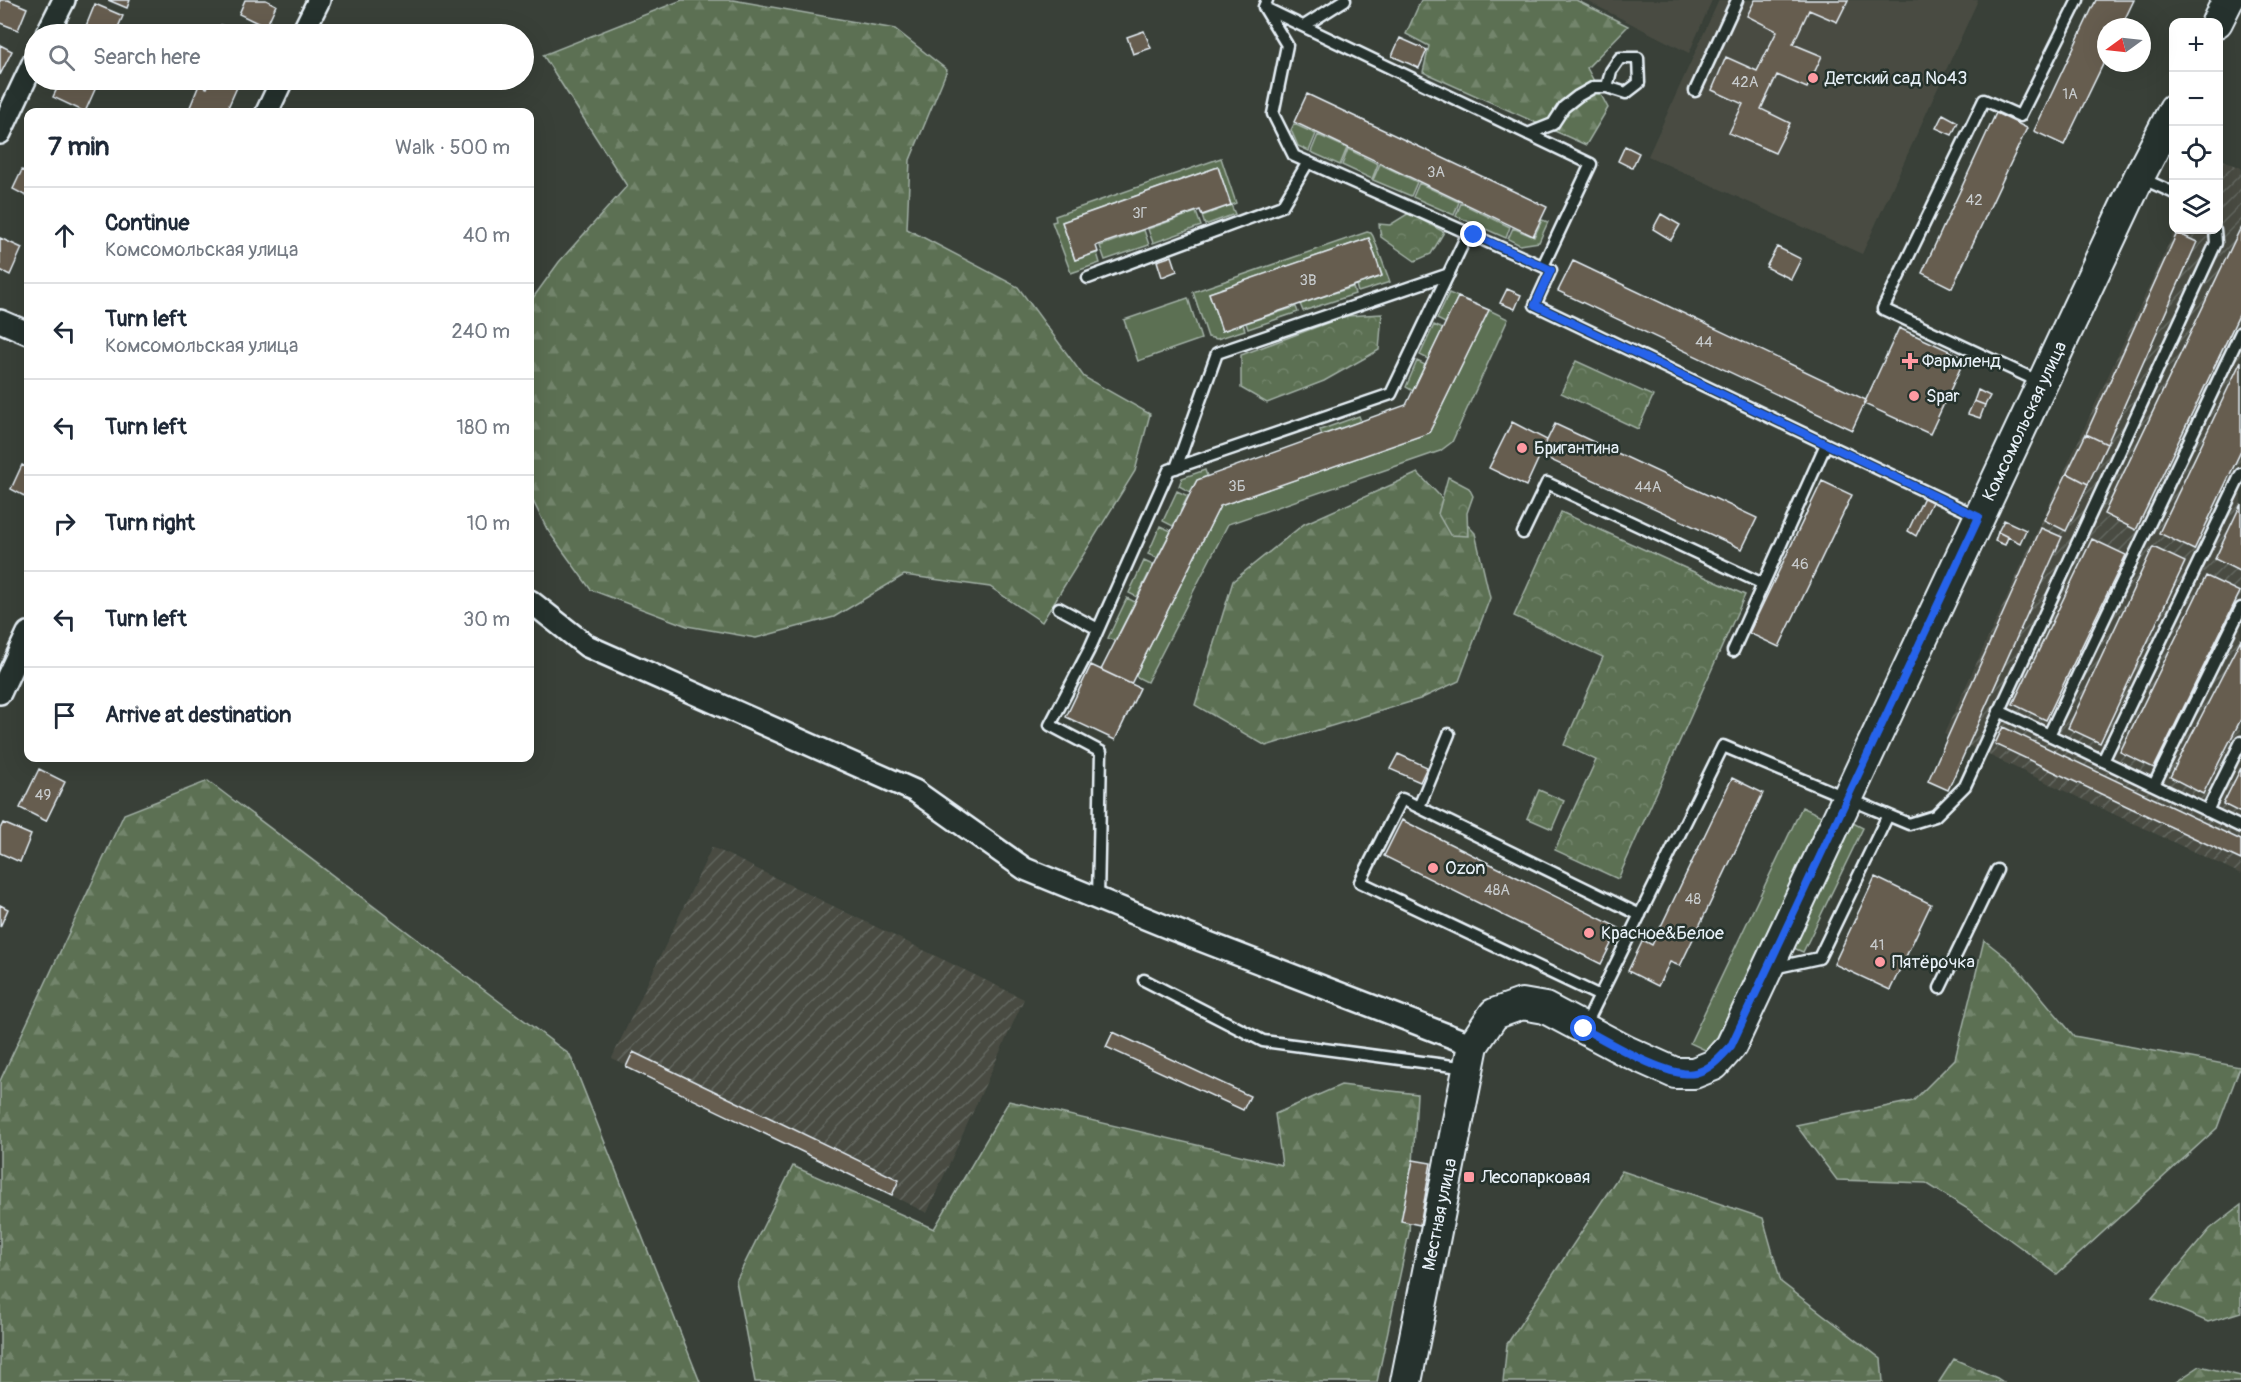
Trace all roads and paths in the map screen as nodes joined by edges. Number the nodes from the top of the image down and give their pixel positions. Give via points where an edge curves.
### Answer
1 (64, 0) edge
2 (319, 0) edge
3 (1345, 0) edge
4 (1737, 0) edge
5 (2078, 0) edge
6 (2228, 0) edge
7 (1266, 4) edge
8 (2219, 18) edge
9 (52, 24) edge
10 (307, 24) edge
11 (1304, 26) junction
12 (24, 82) edge
13 (1607, 87) dead end
14 (277, 90) edge
15 (1695, 91) dead end
16 (269, 108) edge
17 (2169, 119) edge
18 (0, 133) edge
19 (1528, 134) junction
20 (1308, 162) junction
21 (2139, 177) junction
22 (2169, 191) edge
23 (1468, 233) junction
24 (2215, 234) edge
25 (1543, 266) junction
26 (1449, 274) junction
27 (1088, 278) dead end
28 (0, 321) edge
29 (24, 331) edge
30 (2241, 332) edge
31 (2042, 383) junction
32 (1826, 444) junction
33 (1176, 468) junction
34 (2241, 474) edge
35 (1979, 517) junction
36 (1523, 533) dead end
37 (1763, 584) junction
38 (534, 605) edge
39 (1059, 608) dead end
40 (2241, 608) edge
41 (1098, 629) junction
42 (24, 642) edge
43 (1733, 651) dead end
44 (0, 693) edge
45 (2000, 711) junction
46 (1449, 734) dead end
47 (2049, 735) junction
48 (2241, 742) edge
49 (2103, 761) junction
50 (2154, 785) junction
51 (1847, 798) junction
52 (1419, 807) junction
53 (2207, 811) junction
54 (1888, 815) junction
55 (2241, 827) edge
56 (1997, 870) dead end
57 (1098, 900) junction
58 (1640, 915) junction
59 (1767, 969) junction
60 (1144, 980) dead end
61 (1940, 988) dead end
62 (1600, 996) junction
63 (1584, 1029) junction
64 (1470, 1057) junction
65 (1406, 1382) edge

1 - 9 street
2 - 10 street
3 - 11 lane
4 - 15 lane
5 - 31 lane via 2020,116 1984,100 1883,309
6 - 8 main road
7 - 11 lane
7 - 20 lane via 1287,45 1273,114 1294,156
11 - 19 lane
12 - 18 street
13 - 19 lane via 1594,87 1578,96 1564,107 1553,124
14 - 16 street
17 - 21 main road, Комсомольская улица
19 - 25 lane via 1591,164
20 - 23 lane
20 - 27 lane via 1282,206
21 - 22 lane
21 - 31 main road, Комсомольская улица
23 - 25 lane
23 - 26 lane
24 - 45 lane via 2216,243
25 - 32 lane via 1551,270 1535,305
26 - 33 lane via 1391,394
26 - 33 lane via 1217,353
28 - 29 street
30 - 47 lane
31 - 35 main road, Комсомольская улица
32 - 35 lane
32 - 37 lane
33 - 41 lane via 1168,470
34 - 49 lane
35 - 51 main road, Комсомольская улица
36 - 37 lane via 1547,483
37 - 43 lane
38 - 57 street via 587,646 915,791 1025,869
39 - 41 lane
40 - 50 lane
41 - 57 lane via 1050,725 1101,752
42 - 44 street
45 - 47 lane
45 - 54 lane via 1965,786 1935,816 1909,824
46 - 52 lane
47 - 49 lane
48 - 53 lane
49 - 50 lane
50 - 53 lane
51 - 54 lane
51 - 58 lane via 1723,746
51 - 59 main road, Комсомольская улица
52 - 58 lane
52 - 62 lane via 1402,799 1360,882
53 - 55 lane
54 - 59 lane via 1819,958
56 - 61 lane
57 - 64 street
58 - 62 lane
59 - 63 main road, Комсомольская улица via 1731,1046 1714,1065 1694,1073 1675,1073
60 - 64 lane via 1263,1041
62 - 63 lane
63 - 64 main road, Комсомольская улица via 1545,1008 1522,1004 1494,1014
64 - 65 main road, Местная улица

